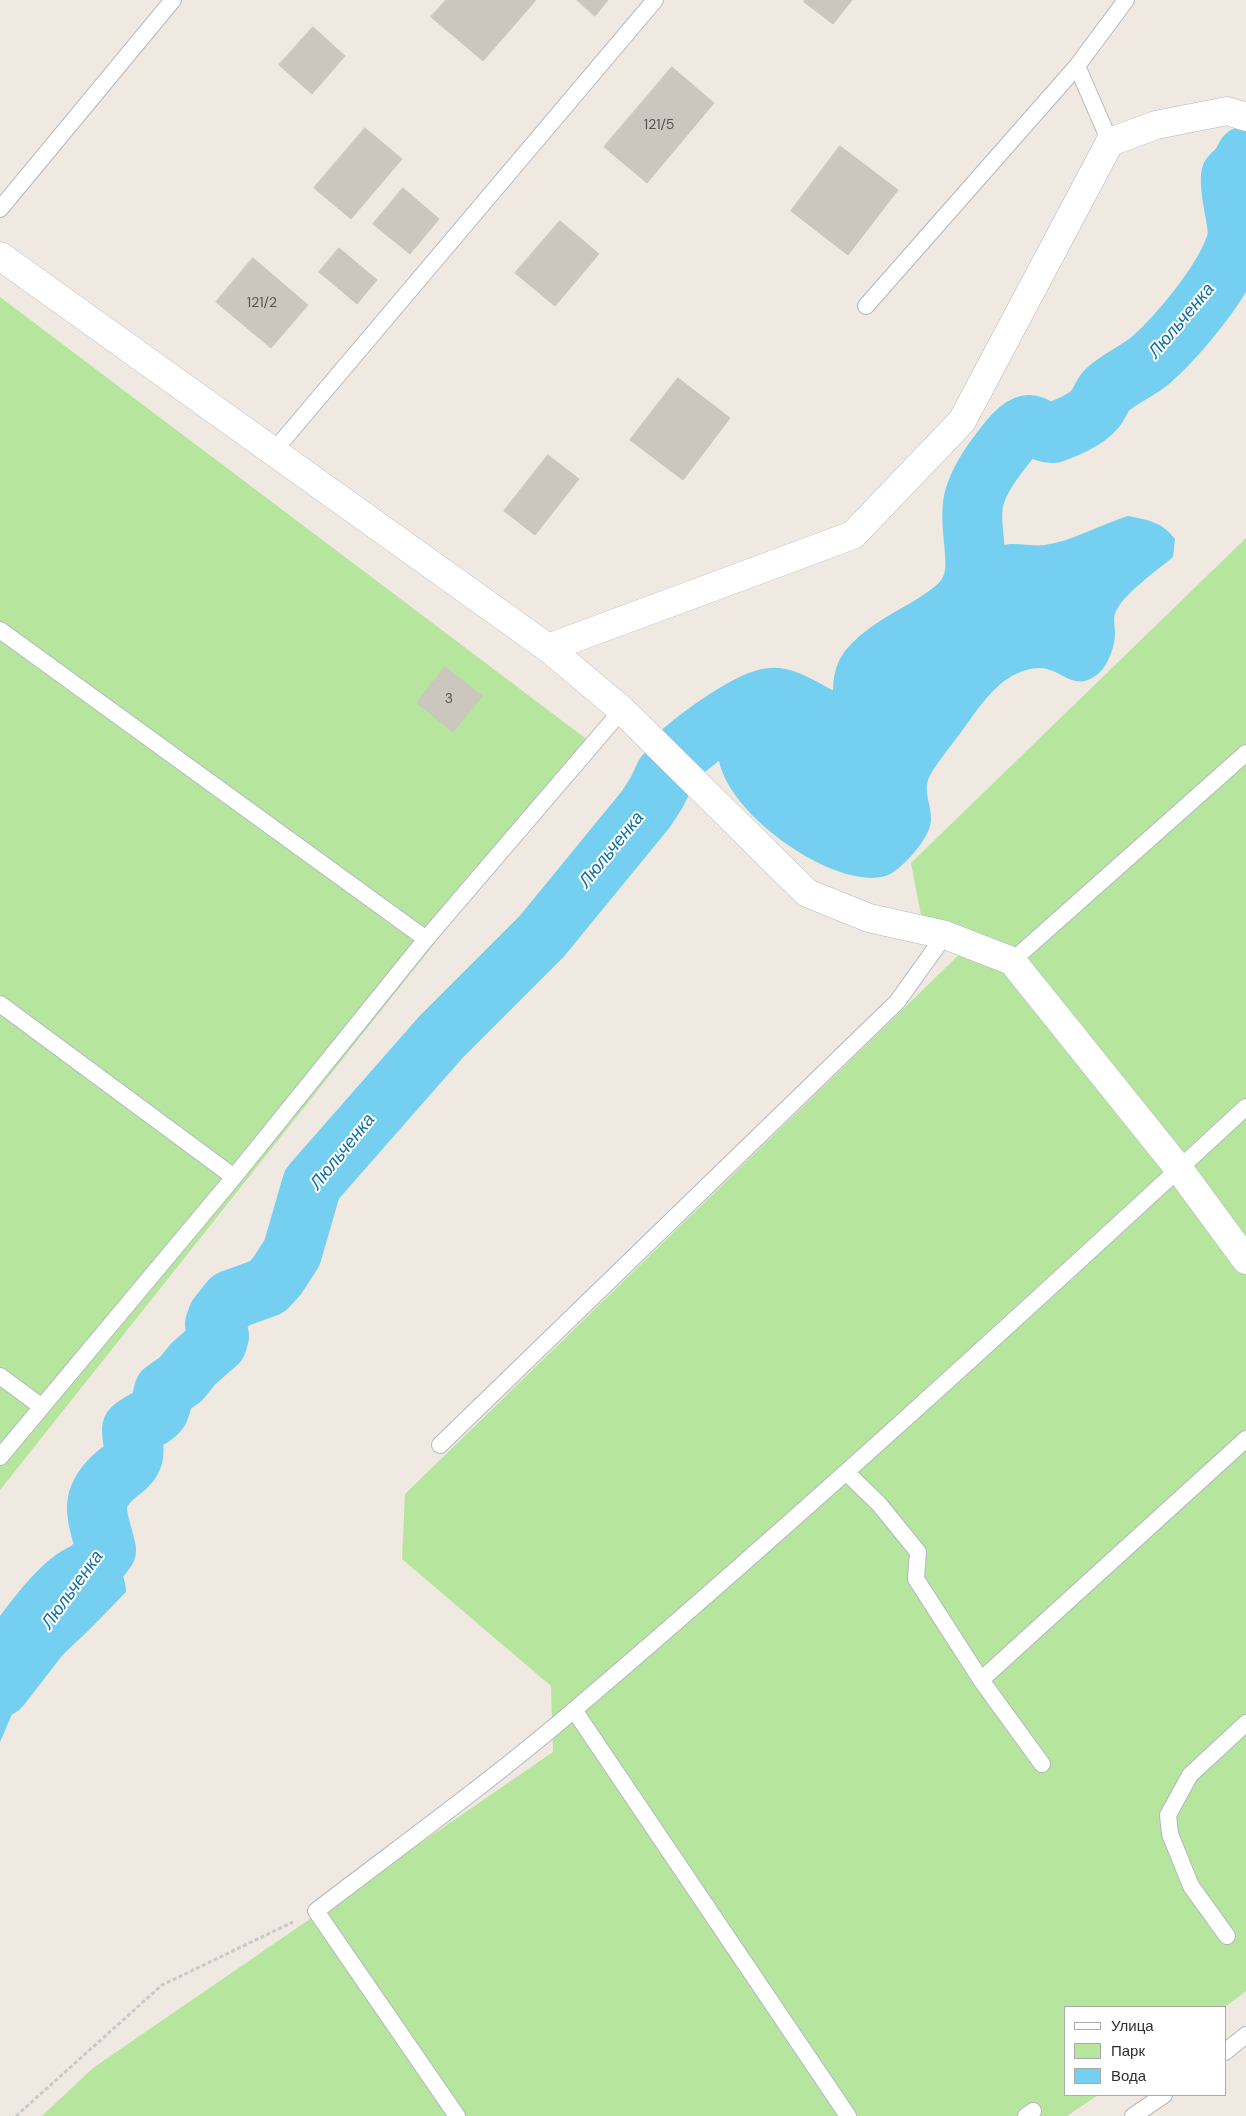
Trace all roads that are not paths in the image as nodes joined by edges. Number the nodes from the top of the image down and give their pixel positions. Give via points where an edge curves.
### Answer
1 (173, 0) edge
2 (655, 0) edge
3 (1126, 0) edge
4 (1077, 66) junction
5 (1246, 117) edge
6 (1110, 142) junction
7 (0, 209) edge
8 (0, 256) edge
9 (866, 306) dead end
10 (273, 452) junction
11 (0, 630) edge
12 (548, 648) junction
13 (622, 710) junction
14 (1246, 753) edge
15 (945, 935) junction
16 (426, 940) junction
17 (1012, 961) junction
18 (0, 1004) edge
19 (1246, 1107) edge
20 (1179, 1169) junction
21 (234, 1177) junction
22 (1246, 1260) edge
23 (0, 1376) edge
24 (42, 1407) junction
25 (1246, 1439) edge
26 (440, 1445) dead end
27 (0, 1457) edge
28 (846, 1472) junction
29 (981, 1680) junction
30 (574, 1710) junction
31 (1246, 1723) edge
32 (1042, 1764) dead end
33 (1227, 1936) dead end
34 (1246, 2035) edge
35 (1226, 2051) edge
36 (1163, 2096) edge
37 (457, 2116) edge
38 (848, 2116) edge
39 (1134, 2116) edge

1 - 7 lane
2 - 10 lane
3 - 4 lane
4 - 6 lane
4 - 9 lane
5 - 6 street via 1228,111 1156,126
6 - 12 street via 962,421 854,535
8 - 10 street
10 - 12 street
11 - 16 lane
12 - 13 street
13 - 15 street via 807,893 869,918
13 - 16 lane
14 - 17 lane
15 - 17 street
15 - 26 lane via 897,1002
16 - 21 lane
17 - 20 street
18 - 21 lane
19 - 20 lane
20 - 22 street
20 - 28 lane
21 - 24 lane
23 - 24 lane
24 - 27 lane
25 - 29 lane
28 - 29 lane via 879,1504 918,1552 916,1579
28 - 30 lane
29 - 32 lane
30 - 37 lane via 316,1911
30 - 38 lane
31 - 33 lane via 1190,1775 1168,1815 1170,1834 1191,1886
34 - 35 lane
36 - 39 lane

